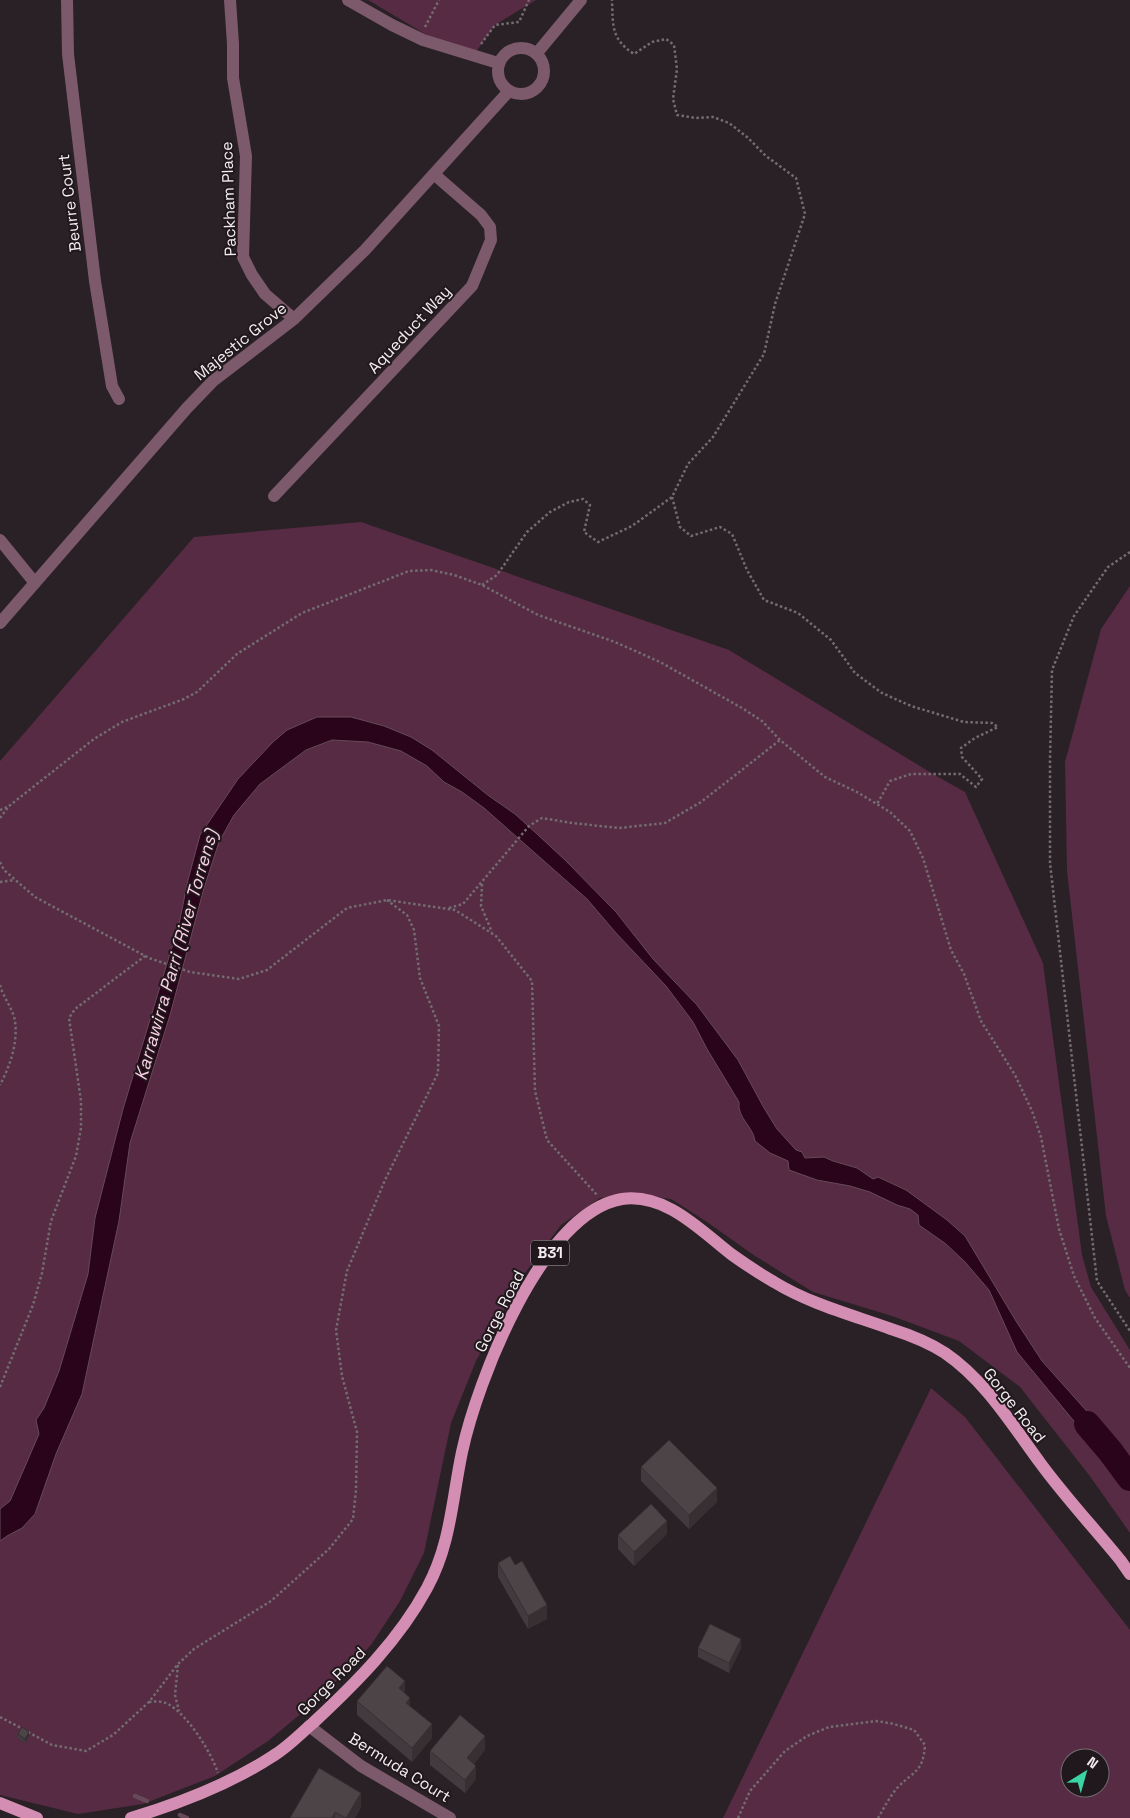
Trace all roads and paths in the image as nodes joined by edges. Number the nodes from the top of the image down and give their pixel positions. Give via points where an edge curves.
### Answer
1 (67, 0) edge
2 (230, 0) edge
3 (348, 0) edge
4 (440, 0) edge
5 (529, 0) edge
6 (581, 0) edge
7 (612, 0) edge
8 (420, 39) junction
9 (537, 52) junction
10 (473, 56) junction
11 (498, 63) junction
12 (509, 91) junction
13 (435, 175) junction
14 (294, 319) junction
15 (119, 399) dead end
16 (274, 496) dead end
17 (672, 497) junction
18 (0, 540) edge
19 (1130, 552) edge
20 (35, 583) junction
21 (482, 585) junction
22 (0, 623) edge
23 (780, 740) junction
24 (877, 804) junction
25 (9, 806) junction
26 (0, 810) edge
27 (0, 818) edge
28 (0, 862) edge
29 (15, 880) junction
30 (0, 882) edge
31 (482, 882) junction
32 (387, 900) junction
33 (448, 908) junction
34 (492, 933) junction
35 (145, 956) junction
36 (0, 985) edge
37 (0, 1085) edge
38 (605, 1205) junction
39 (1130, 1331) edge
40 (1130, 1368) edge
41 (0, 1387) edge
42 (1130, 1574) edge
43 (178, 1664) junction
44 (148, 1702) junction
45 (179, 1713) junction
46 (0, 1717) edge
47 (309, 1726) junction
48 (222, 1784) junction
49 (0, 1803) edge
50 (37, 1818) edge
51 (131, 1818) edge
52 (450, 1818) edge
53 (738, 1818) edge
54 (878, 1818) edge

1 - 15 street, Beurre Court via 68,54 95,281 112,386
2 - 14 street, Packham Place via 233,78 246,156 243,257 265,294
3 - 8 street
4 - 8 path
5 - 10 path via 519,22 495,25
6 - 9 street
7 - 17 path via 614,32 622,46 634,54 652,42 666,39 674,45 677,69 673,99 677,115 713,117 729,123 796,178 805,214 775,304 764,354 713,438 688,464
8 - 10 street
9 - 11 street via 518,47 502,56
9 - 12 street via 545,67 540,85 525,94
10 - 11 street
11 - 12 street via 498,74
12 - 13 street, Majestic Grove
13 - 14 street, Majestic Grove via 366,250
13 - 16 street, Aqueduct Way via 481,214 490,227 491,240 472,286
14 - 20 street, Majestic Grove via 213,381
17 - 21 path via 632,526 598,542 584,532 590,504 583,499 569,502 550,512 528,532 497,575
17 - 24 path via 680,526 691,536 720,527 732,534 764,600 798,613 832,640 855,673 882,693 911,706 964,722 992,723 998,728 961,748 962,757 982,779 976,787 960,774 911,774 890,781
18 - 20 street
19 - 39 path via 1108,567 1074,616 1052,670 1050,863 1097,1281
20 - 22 street, Majestic Grove
21 - 23 path via 538,616 615,642 660,662 742,708 762,721
21 - 25 path via 431,570 409,571 302,613 237,654 197,692 122,722 94,739
23 - 24 path via 825,777
23 - 31 path via 701,802 664,823 619,828 542,818 530,826
24 - 40 path via 910,832 923,858 951,950 964,974 981,1021 1015,1074 1032,1111 1041,1137 1059,1229 1074,1276 1095,1318
25 - 26 path
25 - 27 path
28 - 29 path
29 - 30 path
29 - 35 path via 35,897
31 - 33 path via 463,904
31 - 34 path via 482,906
32 - 33 path
32 - 35 path via 347,908 266,970 239,979 190,972
32 - 43 path via 406,915 414,930 420,978 439,1026 438,1073 385,1180 347,1271 336,1330 342,1376 357,1432 353,1519 329,1549 271,1601 194,1649
33 - 34 path
34 - 38 path via 532,981 535,1091 547,1140
35 - 41 path via 75,1009 69,1018 81,1101 76,1156 51,1221 33,1305
36 - 37 path via 15,1020 10,1067
38 - 42 main road, Gorge Road / B31 via 638,1199 655,1202 684,1216 734,1256 777,1284 946,1353 990,1395 1043,1468
38 - 47 main road, Gorge Road / B31 via 566,1232 546,1257 504,1332 472,1411 449,1532 428,1586 372,1664
43 - 44 path
43 - 45 path via 175,1695
44 - 45 path via 160,1701
44 - 46 path via 113,1735 86,1752 52,1745
45 - 48 path via 213,1758
47 - 48 main road, Gorge Road / B31 via 275,1755
47 - 52 street, Bermuda Court via 361,1766
48 - 51 main road, Gorge Road / B31 via 168,1807
49 - 50 main road
53 - 54 path via 750,1791 786,1750 829,1727 877,1721 914,1730 924,1744 924,1757 919,1768 897,1788

